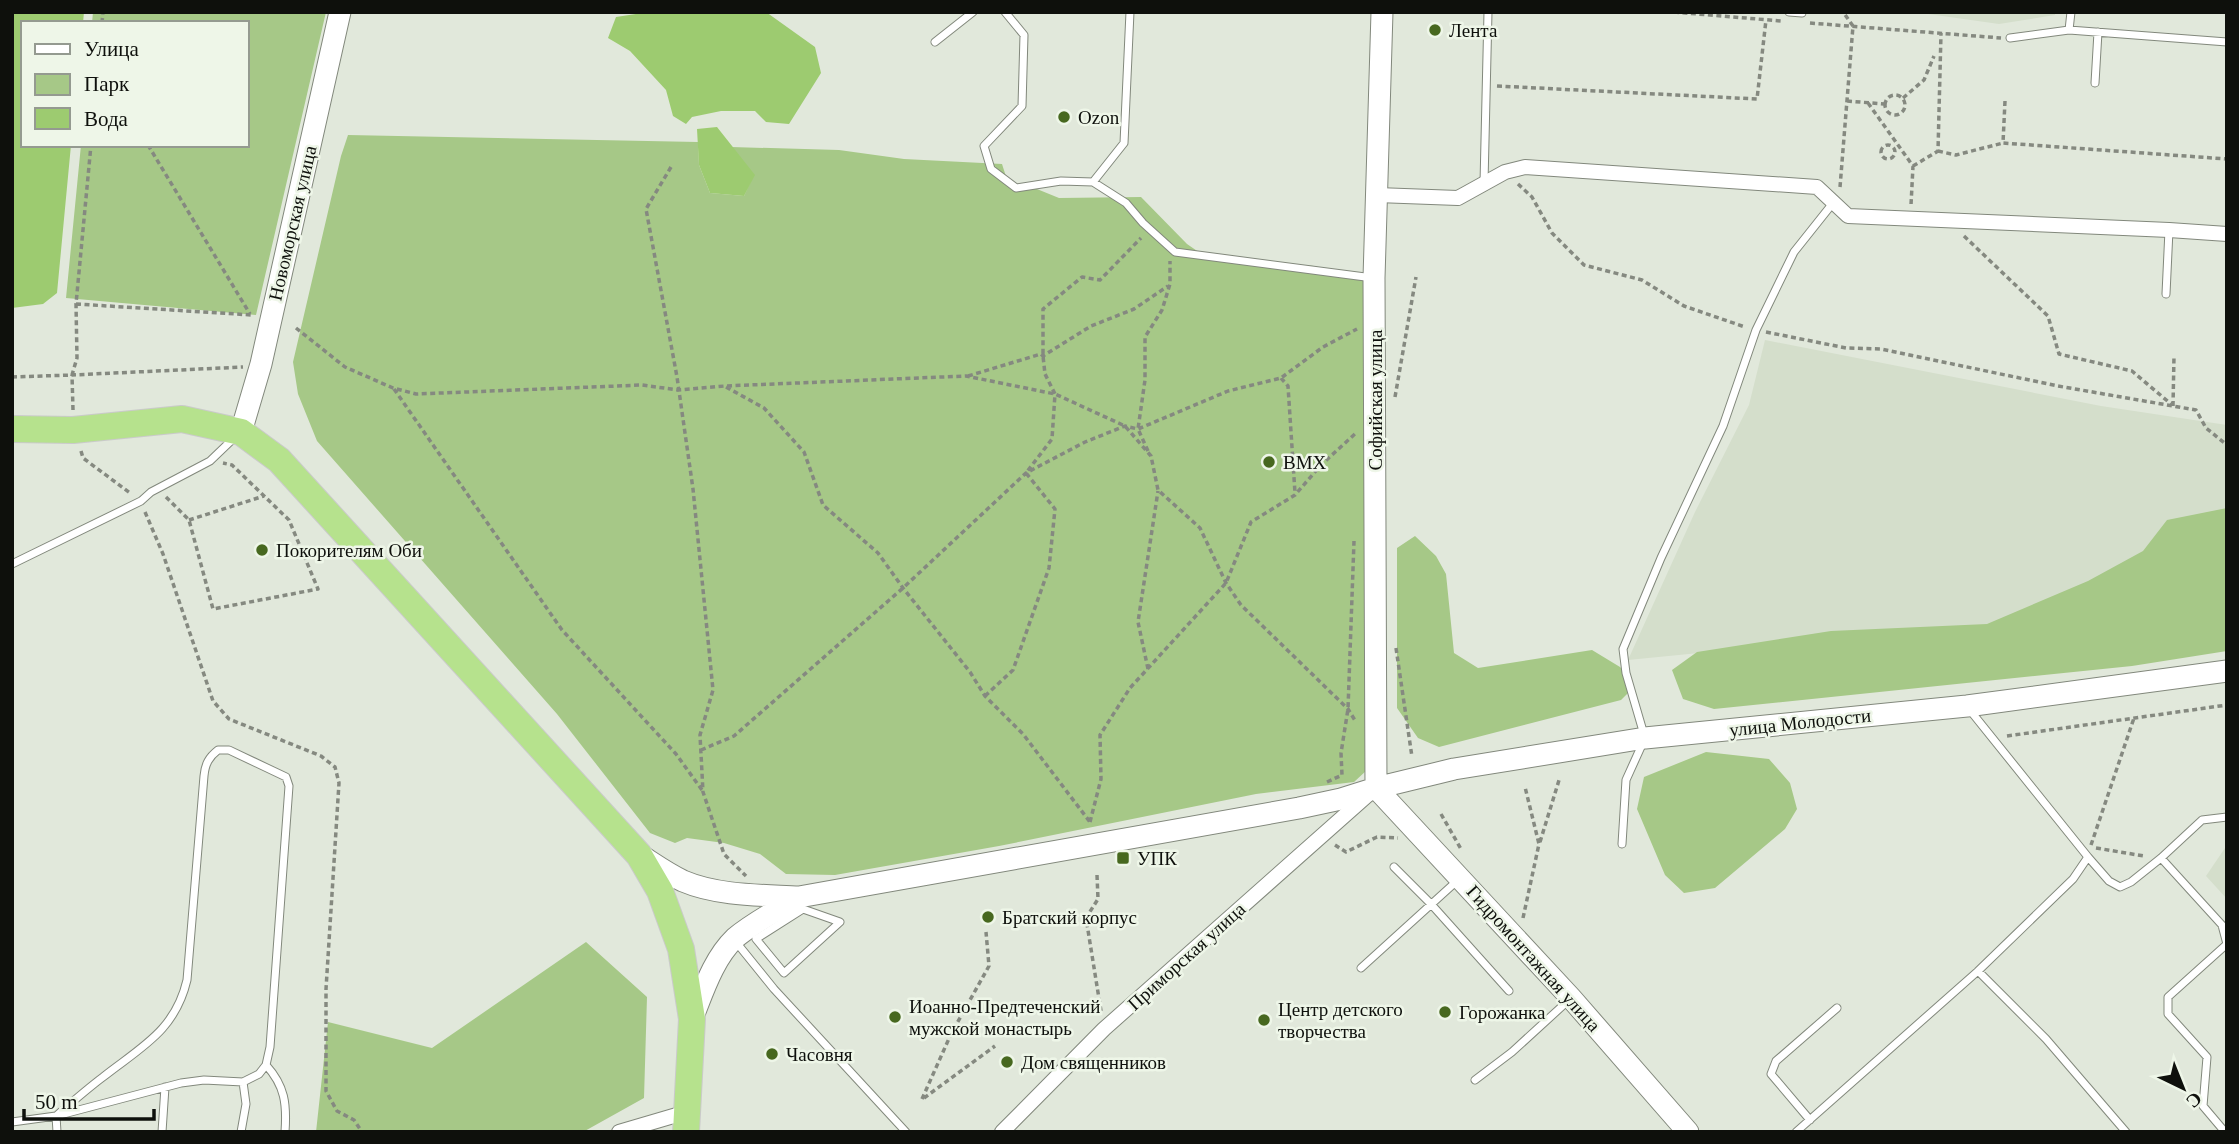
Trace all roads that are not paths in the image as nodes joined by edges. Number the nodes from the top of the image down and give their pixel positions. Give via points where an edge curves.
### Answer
1 (340, 12) edge
2 (973, 12) edge
3 (1005, 12) edge
4 (1130, 12) edge
5 (1382, 12) edge
6 (1488, 12) edge
7 (1789, 12) edge
8 (2071, 12) edge
9 (1802, 13) edge
10 (2069, 30) junction
11 (2098, 32) junction
12 (2010, 38) road end
13 (935, 42) dead end
14 (2227, 42) edge
15 (2095, 83) dead end
16 (1093, 182) junction
17 (1484, 183) junction
18 (1377, 195) junction
19 (1833, 202) junction
20 (2169, 230) junction
21 (2227, 234) edge
22 (1374, 278) junction
23 (2166, 294) dead end
24 (12, 429) edge
25 (241, 432) junction
26 (12, 564) edge
27 (2227, 671) edge
28 (1966, 706) junction
29 (1645, 738) junction
30 (1376, 788) junction
31 (2227, 817) edge
32 (1622, 844) dead end
33 (639, 855) junction
34 (2088, 857) junction
35 (2161, 858) junction
36 (1394, 867) dead end
37 (1461, 877) junction
38 (799, 897) junction
39 (1431, 904) junction
40 (758, 929) junction
41 (734, 940) junction
42 (2227, 944) edge
43 (1361, 968) dead end
44 (1978, 971) junction
45 (1509, 991) dead end
46 (1571, 998) junction
47 (1838, 1008) dead end
48 (692, 1019) junction
49 (266, 1065) junction
50 (1475, 1080) dead end
51 (243, 1082) junction
52 (165, 1087) junction
53 (56, 1116) junction
54 (1810, 1120) junction
55 (12, 1122) edge
56 (687, 1122) edge
57 (57, 1132) edge
58 (162, 1132) edge
59 (241, 1132) edge
60 (285, 1132) edge
61 (620, 1132) edge
62 (906, 1132) edge
63 (1002, 1132) edge
64 (1688, 1132) edge
65 (1797, 1132) edge
66 (2126, 1132) edge
67 (2225, 1132) edge

1 - 25 main road, Новоморская улица via 261,316 261,364
2 - 13 lane
3 - 16 lane via 1024,35 1022,106 984,146 990,169 1016,188
4 - 16 lane via 1124,144
5 - 18 main road, Софийская улица
6 - 17 lane
7 - 9 lane
8 - 10 lane
10 - 11 lane
10 - 12 lane
11 - 14 lane
11 - 15 lane
16 - 22 lane via 1126,203 1175,252
17 - 18 street via 1458,198
17 - 19 street via 1525,167 1817,187
18 - 22 main road, Софийская улица
19 - 20 street via 1848,216
19 - 29 lane via 1794,252 1756,330 1723,426 1623,649
20 - 21 street
20 - 23 lane
22 - 30 main road, Софийская улица via 1367,328
24 - 25 highway via 74,430 182,419
25 - 26 lane via 211,461
25 - 33 highway via 279,460
27 - 28 main road, улица Молодости
28 - 29 main road, улица Молодости
28 - 34 lane
29 - 30 main road, улица Молодости via 1454,769
29 - 32 lane via 1626,780
30 - 37 main road, Гидромонтажная улица
30 - 38 main road, улица Молодости via 1300,808
30 - 63 street, Приморская улица via 1104,1029
31 - 35 lane via 2202,820
33 - 38 main road via 684,881 726,891
33 - 48 highway via 660,891 681,949
34 - 35 lane via 2120,887
34 - 44 lane via 2073,878
35 - 42 lane via 2222,925
36 - 39 lane
37 - 39 lane
37 - 46 main road, Гидромонтажная улица
38 - 40 main road
39 - 43 lane
39 - 45 lane
40 - 40 lane via 803,909 840,922 784,973 756,939
40 - 41 main road
41 - 48 main road via 706,982
41 - 62 lane
42 - 67 lane via 2168,997 2168,1014 2207,1057 2203,1106
44 - 54 lane
44 - 66 lane via 2046,1039
46 - 50 lane
46 - 64 main road, Гидромонтажная улица
47 - 54 lane via 1776,1061 1771,1074
48 - 56 highway
49 - 51 lane via 252,1080
49 - 53 lane via 289,786 277,772 223,749 205,766 187,980 177,1010 150,1042
49 - 60 lane via 286,1098
51 - 52 lane via 204,1080
51 - 59 lane via 246,1104
52 - 53 lane
52 - 58 lane
53 - 55 lane
53 - 57 lane
54 - 65 lane
56 - 61 street

